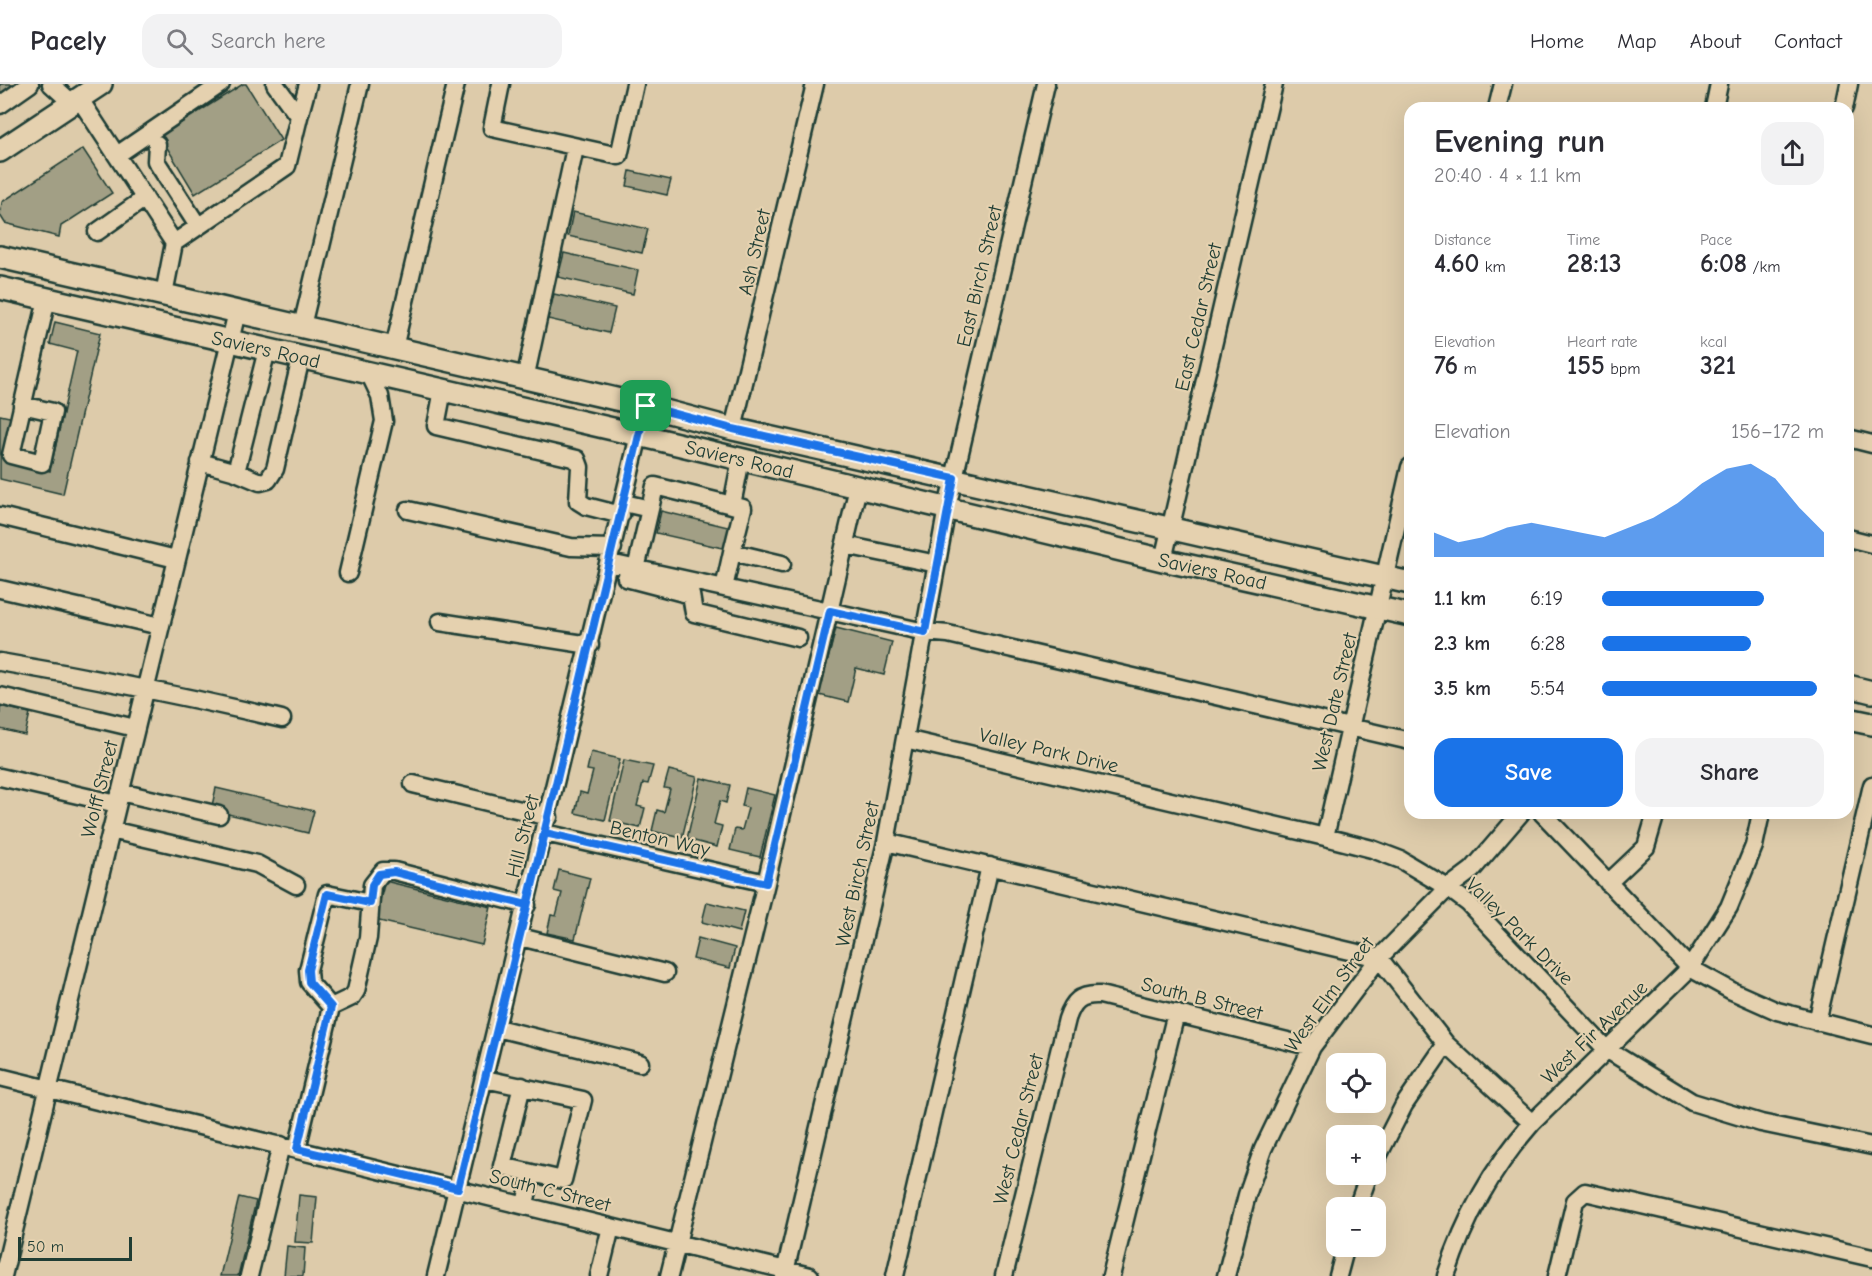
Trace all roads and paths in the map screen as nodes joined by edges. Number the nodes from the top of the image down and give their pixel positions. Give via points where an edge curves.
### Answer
1 (30, 84) edge
2 (51, 84) edge
3 (101, 84) edge
4 (221, 84) edge
5 (274, 84) edge
6 (308, 84) edge
7 (360, 84) edge
8 (456, 84) edge
9 (501, 84) edge
10 (635, 84) edge
11 (815, 84) edge
12 (1046, 84) edge
13 (1274, 84) edge
14 (1503, 84) edge
15 (1719, 84) edge
16 (1849, 84) edge
17 (76, 101) junction
18 (1498, 102) edge
19 (1715, 102) edge
20 (1845, 102) edge
21 (0, 105) edge
22 (299, 117) junction
23 (160, 134) junction
24 (575, 148) junction
25 (1, 149) edge
26 (117, 155) junction
27 (145, 198) junction
28 (198, 226) junction
29 (97, 232) dead end
30 (174, 243) junction
31 (0, 244) edge
32 (0, 257) edge
33 (165, 288) junction
34 (1, 291) edge
35 (47, 299) junction
36 (237, 312) junction
37 (302, 326) junction
38 (229, 342) junction
39 (394, 348) junction
40 (267, 350) junction
41 (301, 358) junction
42 (369, 374) junction
43 (525, 379) junction
44 (443, 390) junction
45 (22, 405) dead end
46 (646, 406) junction
47 (733, 429) junction
48 (639, 435) junction
49 (1854, 440) edge
50 (1872, 444) edge
51 (741, 459) junction
52 (200, 462) junction
53 (236, 472) junction
54 (954, 478) junction
55 (858, 487) junction
56 (1404, 492) edge
57 (732, 505) junction
58 (947, 508) junction
59 (623, 509) junction
60 (650, 509) junction
61 (408, 510) dead end
62 (0, 516) edge
63 (1171, 527) junction
64 (1854, 540) edge
65 (1872, 544) edge
66 (845, 545) junction
67 (732, 552) junction
68 (176, 559) junction
69 (1163, 560) junction
70 (610, 562) junction
71 (782, 564) dead end
72 (937, 564) junction
73 (636, 569) junction
74 (348, 573) dead end
75 (1384, 576) junction
76 (1404, 581) edge
77 (724, 588) junction
78 (0, 589) edge
79 (1377, 607) junction
80 (830, 611) junction
81 (1404, 614) edge
82 (440, 622) dead end
83 (160, 626) junction
84 (925, 632) junction
85 (798, 638) dead end
86 (590, 645) junction
87 (0, 662) edge
88 (145, 687) junction
89 (1854, 688) edge
90 (1872, 692) edge
91 (0, 696) edge
92 (282, 718) dead end
93 (1854, 720) edge
94 (1872, 724) edge
95 (1351, 726) junction
96 (135, 728) junction
97 (905, 739) junction
98 (1404, 739) edge
99 (0, 777) edge
100 (412, 784) dead end
101 (1872, 785) edge
102 (118, 798) junction
103 (219, 815) dead end
104 (549, 817) junction
105 (1516, 819) edge
106 (1548, 819) edge
107 (1654, 819) edge
108 (1760, 819) edge
109 (111, 830) junction
110 (545, 833) junction
111 (1325, 837) junction
112 (886, 842) junction
113 (990, 866) junction
114 (766, 883) junction
115 (1608, 883) junction
116 (296, 885) dead end
117 (1448, 888) junction
118 (370, 903) junction
119 (527, 905) junction
120 (520, 937) junction
121 (1379, 957) junction
122 (1690, 968) junction
123 (665, 973) dead end
124 (1081, 997) joint
125 (331, 1007) junction
126 (1176, 1013) junction
127 (1817, 1022) junction
128 (497, 1028) junction
129 (1872, 1035) edge
130 (1446, 1044) junction
131 (1312, 1047) junction
132 (1606, 1049) junction
133 (640, 1063) dead end
134 (0, 1077) edge
135 (485, 1079) junction
136 (522, 1086) junction
137 (48, 1089) junction
138 (1532, 1123) junction
139 (1386, 1140) edge
140 (1872, 1146) edge
141 (289, 1147) junction
142 (532, 1173) junction
143 (458, 1188) junction
144 (525, 1204) junction
145 (611, 1227) junction
146 (677, 1244) junction
147 (1343, 1257) edge
148 (1872, 1258) edge
149 (784, 1273) edge
150 (3, 1276) edge
151 (249, 1276) edge
152 (436, 1276) edge
153 (599, 1276) edge
154 (669, 1276) edge
155 (810, 1276) edge
156 (895, 1276) edge
157 (1004, 1276) edge
158 (1111, 1276) edge
159 (1226, 1276) edge
160 (1338, 1276) edge
161 (1446, 1276) edge
162 (1557, 1276) edge

1 - 21 street
2 - 17 street
3 - 17 main road
4 - 23 street
5 - 22 street
6 - 22 street
7 - 37 street
8 - 39 street
9 - 24 street via 492,128
10 - 24 street via 619,156
11 - 47 street, Ash Street
12 - 54 street, East Birch Street
13 - 63 street, East Cedar Street
14 - 18 street
15 - 19 street
16 - 20 street
17 - 25 main road
17 - 26 street
22 - 28 street via 287,166
23 - 26 street
23 - 28 street via 156,161
24 - 43 street
26 - 27 street
27 - 29 street
27 - 30 street
28 - 30 street
30 - 33 street
31 - 33 main road
32 - 33 main road, Saviers Road
33 - 36 main road, Saviers Road
34 - 35 main road, Saviers Road
35 - 38 main road, Saviers Road
35 - 45 street
36 - 37 main road, Saviers Road
36 - 38 street, Wolff Street
37 - 39 main road, Saviers Road
38 - 40 main road, Saviers Road
38 - 52 street, Wolff Street
39 - 43 main road, Saviers Road
40 - 41 main road, Saviers Road
40 - 53 street
41 - 42 main road, Saviers Road
41 - 53 street via 275,469 268,480 260,482
42 - 44 main road, Saviers Road
42 - 74 street via 380,396 384,421
43 - 46 main road, Saviers Road
44 - 48 main road, Saviers Road
44 - 59 street via 436,426 577,459 578,501 586,506
46 - 47 main road, Saviers Road
46 - 48 street, Hill Street
47 - 54 main road, Saviers Road
48 - 51 main road, Saviers Road
48 - 59 street, Hill Street
49 - 50 street
51 - 55 main road, Saviers Road
51 - 57 street
52 - 53 street
52 - 68 street, Wolff Street
54 - 58 street, West Birch Street
54 - 63 main road, Saviers Road
55 - 58 main road, Saviers Road
55 - 66 street
56 - 75 street, West Date Street
57 - 60 street via 655,486
57 - 67 street via 742,508
58 - 69 main road, Saviers Road
58 - 72 street, West Birch Street
59 - 60 street
59 - 70 street, Hill Street
60 - 73 street
61 - 70 street via 571,548
62 - 68 street
63 - 69 street, East Cedar Street
63 - 75 main road, Saviers Road
64 - 65 street
66 - 72 street
66 - 80 street
67 - 71 street
67 - 77 street
68 - 83 street, Wolff Street
69 - 79 main road, Saviers Road
70 - 73 street
70 - 85 street via 691,595 694,613
70 - 86 street, Hill Street
72 - 84 street, West Birch Street
73 - 77 street
75 - 76 main road, Saviers Road
75 - 79 street, West Date Street
77 - 80 street
78 - 83 street
79 - 81 main road, Saviers Road
79 - 95 street, West Date Street
80 - 84 street
80 - 114 street
82 - 86 street
83 - 88 street, Wolff Street
84 - 95 street
84 - 97 street, West Birch Street
86 - 104 street, Hill Street
87 - 88 street
88 - 92 street
88 - 96 street, Wolff Street
89 - 90 main road
91 - 96 street
93 - 94 main road
95 - 98 street
95 - 111 street, West Date Street
96 - 102 street, Wolff Street
97 - 111 street, Valley Park Drive
97 - 112 street, West Birch Street
99 - 102 street
100 - 104 street
101 - 127 street
102 - 103 street
102 - 109 street, Wolff Street
104 - 110 street, Hill Street
105 - 117 street, West Elm Street via 1472,870
106 - 115 street
107 - 115 street via 1646,847
108 - 122 street, West Fir Avenue via 1754,846 1729,907
109 - 116 street via 257,864
109 - 137 street, Wolff Street
110 - 114 street, Benton Way
110 - 119 street, Hill Street
111 - 117 street, Valley Park Drive via 1401,861
112 - 113 street
112 - 149 street, West Birch Street
113 - 121 street
113 - 156 street
114 - 146 street
115 - 122 street
117 - 121 street, West Elm Street
117 - 132 street, Valley Park Drive via 1468,903
118 - 119 street via 372,885 383,871
118 - 125 street via 368,938 356,991
118 - 125 street via 327,894 308,970 309,982
119 - 120 street, Hill Street
120 - 123 street
120 - 128 street, Hill Street
121 - 130 street
121 - 131 street, West Elm Street
122 - 127 street via 1777,1011
122 - 132 street, West Fir Avenue
124 - 126 street, South B Street via 1100,995
124 - 157 street, West Cedar Street via 1070,1008
125 - 141 street
126 - 131 street, South B Street
126 - 158 street
127 - 129 street
128 - 133 street
128 - 135 street, Hill Street
130 - 138 street
130 - 139 street via 1404,1105
131 - 159 street, West Elm Street via 1263,1149
132 - 138 street, West Fir Avenue
132 - 140 street, Valley Park Drive via 1692,1102 1761,1123
134 - 137 street, South C Street
135 - 136 street
135 - 143 street, Hill Street
136 - 142 street via 502,1166
136 - 142 street via 583,1100 563,1180
137 - 141 street, South C Street
137 - 150 street, Wolff Street
138 - 161 street, West Fir Avenue via 1509,1149 1472,1207
141 - 143 street, South C Street
141 - 151 street
142 - 144 street
143 - 144 street, South C Street
143 - 152 street, Hill Street
144 - 145 street, South C Street
145 - 146 street, South C Street
145 - 153 street
146 - 149 street, South C Street
146 - 154 street
147 - 160 street
148 - 162 street via 1585,1192 1575,1201
149 - 155 street, South C Street

